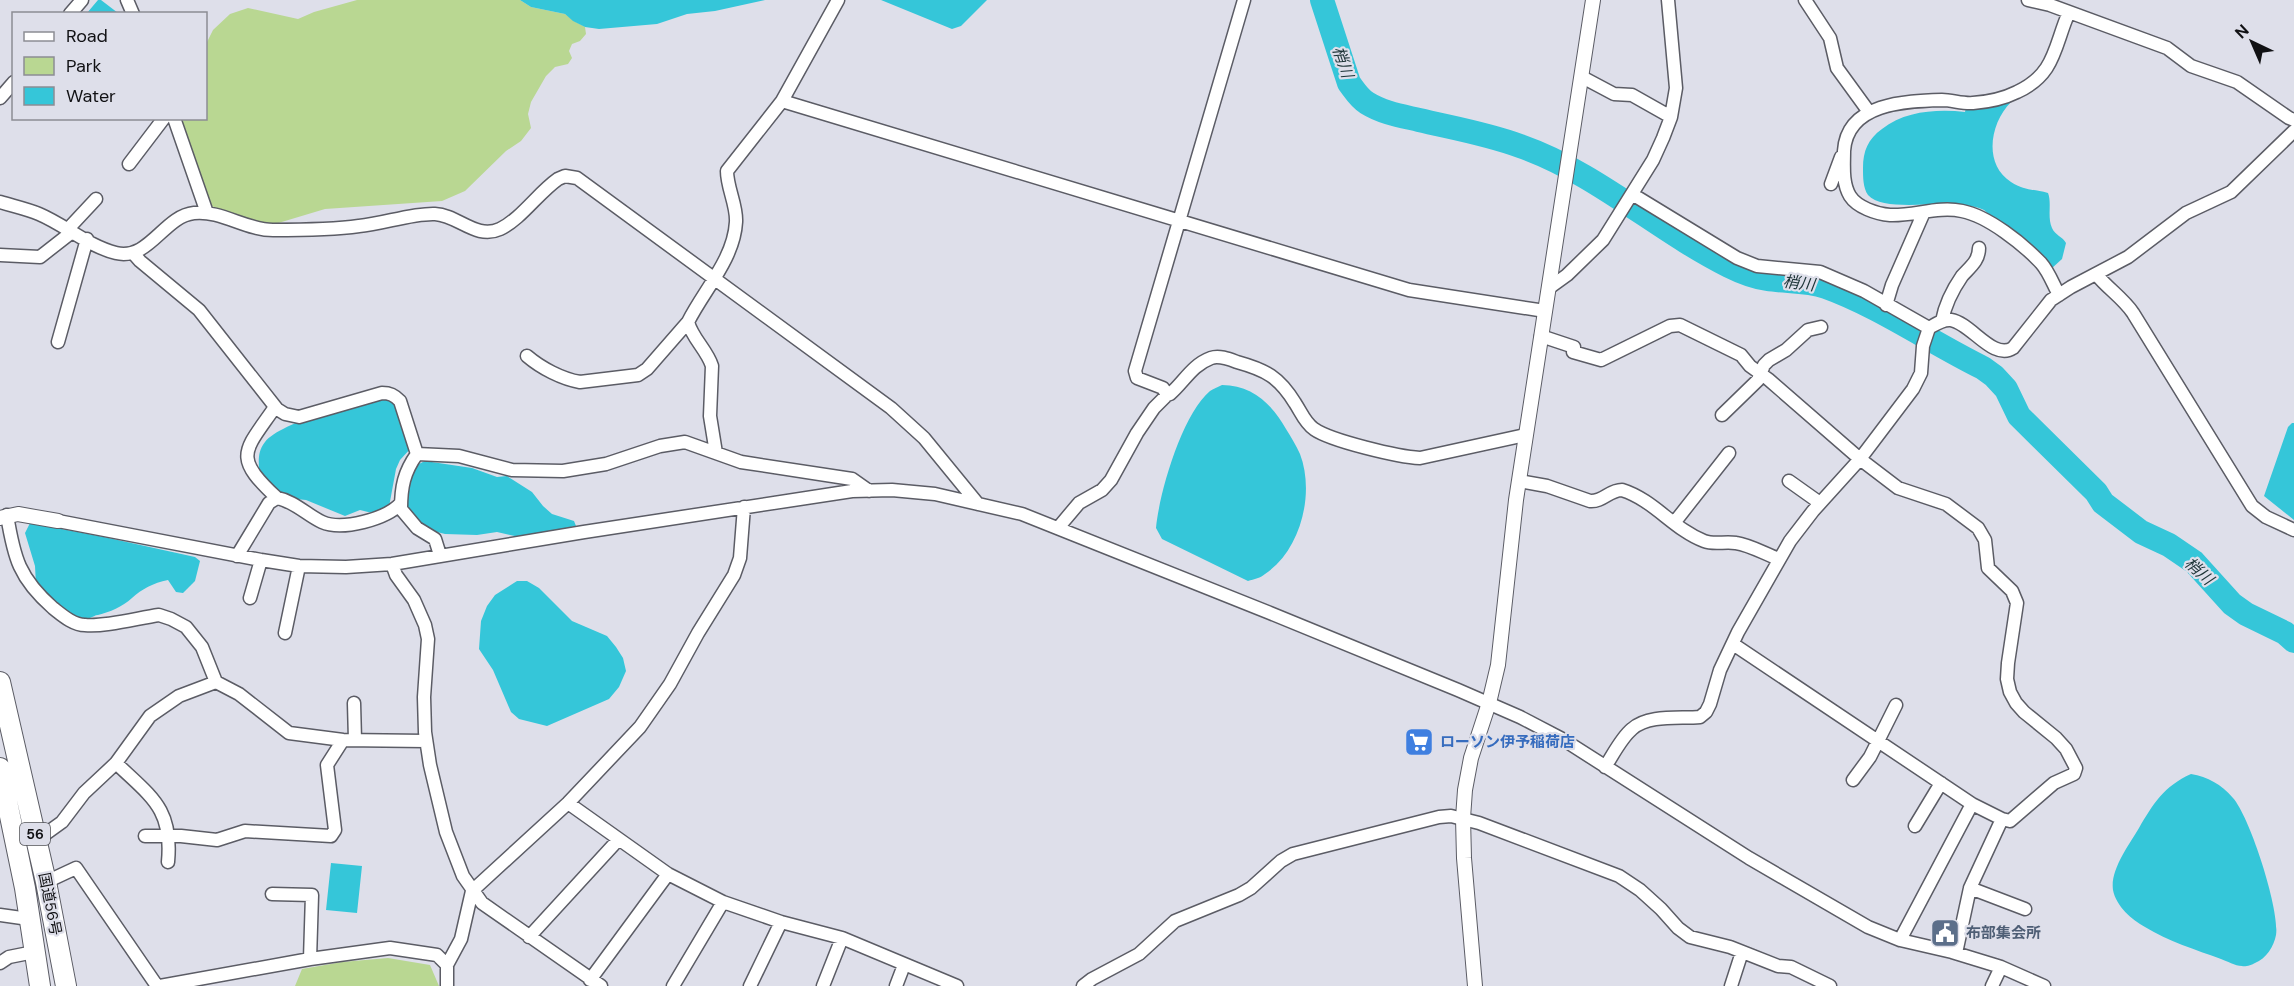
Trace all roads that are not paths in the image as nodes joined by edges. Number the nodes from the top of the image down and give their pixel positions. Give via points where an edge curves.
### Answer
1 (82, 0) edge
2 (838, 0) edge
3 (1244, 0) edge
4 (1593, 0) edge
5 (1668, 0) edge
6 (1805, 0) edge
7 (2028, 0) edge
8 (72, 12) edge
9 (2069, 12) junction
10 (1582, 77) junction
11 (12, 83) edge
12 (0, 98) edge
13 (782, 101) junction
14 (1869, 112) junction
15 (1671, 117) junction
16 (162, 120) edge
17 (175, 120) edge
18 (2294, 120) edge
19 (2294, 131) edge
20 (1845, 145) junction
21 (129, 164) dead end
22 (1831, 184) dead end
23 (96, 199) dead end
24 (1629, 200) junction
25 (0, 202) edge
26 (1924, 212) junction
27 (207, 213) junction
28 (1180, 222) junction
29 (70, 231) junction
30 (87, 240) junction
31 (1979, 248) dead end
32 (133, 253) junction
33 (0, 255) edge
34 (2096, 274) junction
35 (714, 279) junction
36 (1549, 288) junction
37 (2059, 295) junction
38 (1886, 305) junction
39 (1545, 311) junction
40 (688, 321) junction
41 (1942, 321) junction
42 (1821, 327) dead end
43 (1929, 328) junction
44 (1541, 336) junction
45 (58, 342) dead end
46 (527, 356) dead end
47 (1760, 373) junction
48 (1167, 395) junction
49 (275, 407) junction
50 (1722, 415) dead end
51 (1525, 435) junction
52 (716, 453) junction
53 (1729, 453) dead end
54 (417, 454) junction
55 (1860, 459) junction
56 (1519, 481) junction
57 (1789, 481) dead end
58 (869, 491) junction
59 (277, 498) junction
60 (401, 503) junction
61 (1820, 503) junction
62 (978, 504) junction
63 (744, 507) junction
64 (3, 516) edge
65 (58, 521) joint
66 (1674, 523) junction
67 (1058, 528) junction
68 (2294, 530) edge
69 (440, 555) junction
70 (237, 556) junction
71 (1779, 559) junction
72 (261, 560) junction
73 (392, 564) junction
74 (298, 566) junction
75 (250, 598) dead end
76 (285, 633) dead end
77 (1733, 644) junction
78 (0, 682) edge
79 (216, 682) junction
80 (354, 703) dead end
81 (1489, 703) junction
82 (1896, 705) dead end
83 (7, 737) edge
84 (349, 740) junction
85 (1877, 740) junction
86 (426, 741) junction
87 (116, 763) junction
88 (1605, 766) junction
89 (0, 768) edge
90 (1853, 780) dead end
91 (1941, 783) junction
92 (568, 803) junction
93 (1972, 804) junction
94 (1463, 818) junction
95 (2002, 819) junction
96 (1915, 826) dead end
97 (145, 836) dead end
98 (170, 837) junction
99 (37, 840) junction
100 (618, 840) junction
101 (168, 862) dead end
102 (668, 874) junction
103 (46, 882) junction
104 (1970, 888) junction
105 (472, 891) junction
106 (272, 894) dead end
107 (723, 902) junction
108 (2025, 909) dead end
109 (0, 915) edge
110 (29, 919) junction
111 (781, 922) junction
112 (529, 937) junction
113 (842, 938) junction
114 (1900, 940) junction
115 (34, 952) junction
116 (1742, 952) junction
117 (1956, 953) junction
118 (310, 959) junction
119 (0, 963) edge
120 (904, 965) junction
121 (447, 966) junction
122 (2001, 967) junction
123 (595, 983) edge
124 (40, 986) edge
125 (66, 986) edge
126 (159, 986) edge
127 (447, 986) edge
128 (673, 986) edge
129 (750, 986) edge
130 (823, 986) edge
131 (896, 986) edge
132 (957, 986) edge
133 (1083, 986) edge
134 (1475, 986) edge
135 (1731, 986) edge
136 (1830, 986) edge
137 (1992, 986) edge
138 (2044, 986) edge

1 - 8 street
2 - 13 street
3 - 28 street
4 - 10 street
5 - 15 street via 1676,88
6 - 14 street via 1830,38 1837,68
7 - 9 street
9 - 14 street via 2046,72 2018,92 1972,103 1942,100 1890,104
9 - 18 street via 2167,48 2191,66 2237,82
10 - 15 street via 1614,94 1632,95
10 - 36 street
11 - 12 street
13 - 28 street
13 - 35 street via 727,171 736,218 735,236
14 - 20 street via 1852,128
15 - 24 street via 1653,160
16 - 21 street
17 - 27 street
19 - 34 street via 2231,192 2186,213 2140,248
20 - 22 street
20 - 26 street via 1845,183 1858,205 1883,214
23 - 29 street
24 - 36 street via 1603,240
24 - 38 street via 1737,258 1757,266 1820,272
25 - 29 street via 39,214
26 - 37 street via 1964,211 2003,231 2041,264
26 - 38 street
27 - 32 street via 191,213 177,219
27 - 35 street via 270,230 359,226 436,214 487,232 508,224 548,186 565,176 577,178
28 - 39 street via 1409,290
28 - 48 street via 1135,371 1137,378 1163,388
29 - 30 street
29 - 33 street via 40,257
30 - 32 street via 117,253
30 - 45 street
31 - 41 street via 1973,266 1962,276 1944,308
32 - 49 street via 199,310
34 - 37 street
34 - 68 street via 2130,308 2252,506
35 - 40 street
35 - 62 street via 909,423
36 - 39 street
37 - 41 street via 2008,351 1997,350 1956,322
38 - 43 street
39 - 44 street
40 - 46 street via 647,369 631,377 573,381
40 - 52 street via 712,366 710,416
41 - 43 street
42 - 47 street via 1808,330 1770,360
43 - 55 street via 1921,373
44 - 47 street via 1601,360 1670,326 1680,325 1741,355
44 - 51 street
47 - 50 street via 1758,380
47 - 55 street
48 - 51 street via 1202,362 1223,357 1273,376 1286,388 1306,421 1321,433 1393,455 1420,458
48 - 67 street via 1137,433 1112,480 1079,503
49 - 54 street via 299,417 381,393 394,395 405,411
49 - 59 street via 247,453 250,470
51 - 56 street
52 - 54 street via 686,442 674,443 606,464 563,471 512,470 459,456
52 - 58 street via 741,462 852,478
53 - 66 street
54 - 60 street via 402,482
55 - 61 street
55 - 95 street via 1898,488 1946,504 1970,521 1985,540 1989,568 2016,597 2008,663 2010,692 2024,712 2066,749 2076,768 2074,774 2046,790 2016,818
56 - 66 street via 1597,502 1622,490 1655,506
56 - 81 street via 1498,665
57 - 61 street
58 - 62 street via 935,494
58 - 63 street via 852,490
59 - 60 street via 331,525 385,516
59 - 70 street via 269,503
60 - 69 street via 409,520 435,539
61 - 71 street
62 - 67 street via 1022,514
63 - 69 street
63 - 92 street via 741,558 734,575 670,684 639,728
64 - 65 street via 18,514
64 - 79 street via 29,585 65,618 84,626 159,615 171,618 186,627 202,647
65 - 70 street
66 - 71 street via 1703,541 1737,543
67 - 81 street
69 - 73 street
70 - 72 street
71 - 77 street
72 - 74 street
72 - 75 street
73 - 74 street
73 - 86 street via 420,612 428,639
74 - 76 street
77 - 85 street
77 - 88 street via 1706,712 1700,717 1640,723 1631,729
78 - 83 highway, 国道56号 / 56
79 - 84 street via 239,694 289,733
79 - 87 street via 179,696 150,716
80 - 84 street
81 - 88 street via 1564,740
81 - 94 street via 1471,758
82 - 85 street
83 - 99 highway, 国道56号 / 56
84 - 86 street
84 - 98 street via 327,765 335,830 331,836 245,831 217,840
85 - 90 street
85 - 91 street
86 - 105 street via 446,832
87 - 98 street via 155,801
87 - 99 street via 84,793 62,822
88 - 114 street via 1808,893
89 - 110 highway, 国道56号 / 56
91 - 93 street
91 - 96 street
92 - 100 street
92 - 105 street
93 - 95 street
93 - 114 street
94 - 116 street via 1619,876 1640,890 1690,937
94 - 133 street via 1439,817 1293,854 1251,888 1175,921 1139,954
94 - 134 street
95 - 104 street
97 - 98 street
98 - 101 street
99 - 103 highway, 国道56号 / 56
100 - 102 street
100 - 112 street
102 - 107 street
102 - 123 street
103 - 125 highway, 国道56号 / 56
103 - 126 street via 76,868
104 - 108 street
104 - 117 street
105 - 112 street via 482,903
105 - 121 street via 461,939
106 - 118 street via 312,895
107 - 111 street
107 - 128 street
109 - 110 street
110 - 115 highway, 国道56号 / 56
111 - 113 street
111 - 129 street
112 - 123 street
113 - 120 street
113 - 130 street
114 - 117 street
115 - 119 street
115 - 124 highway, 国道56号 / 56
116 - 135 street
116 - 136 street via 1791,967
117 - 122 street
118 - 121 street via 390,948 437,955
118 - 126 street
120 - 131 street
120 - 132 street
121 - 127 street
122 - 137 street
122 - 138 street

